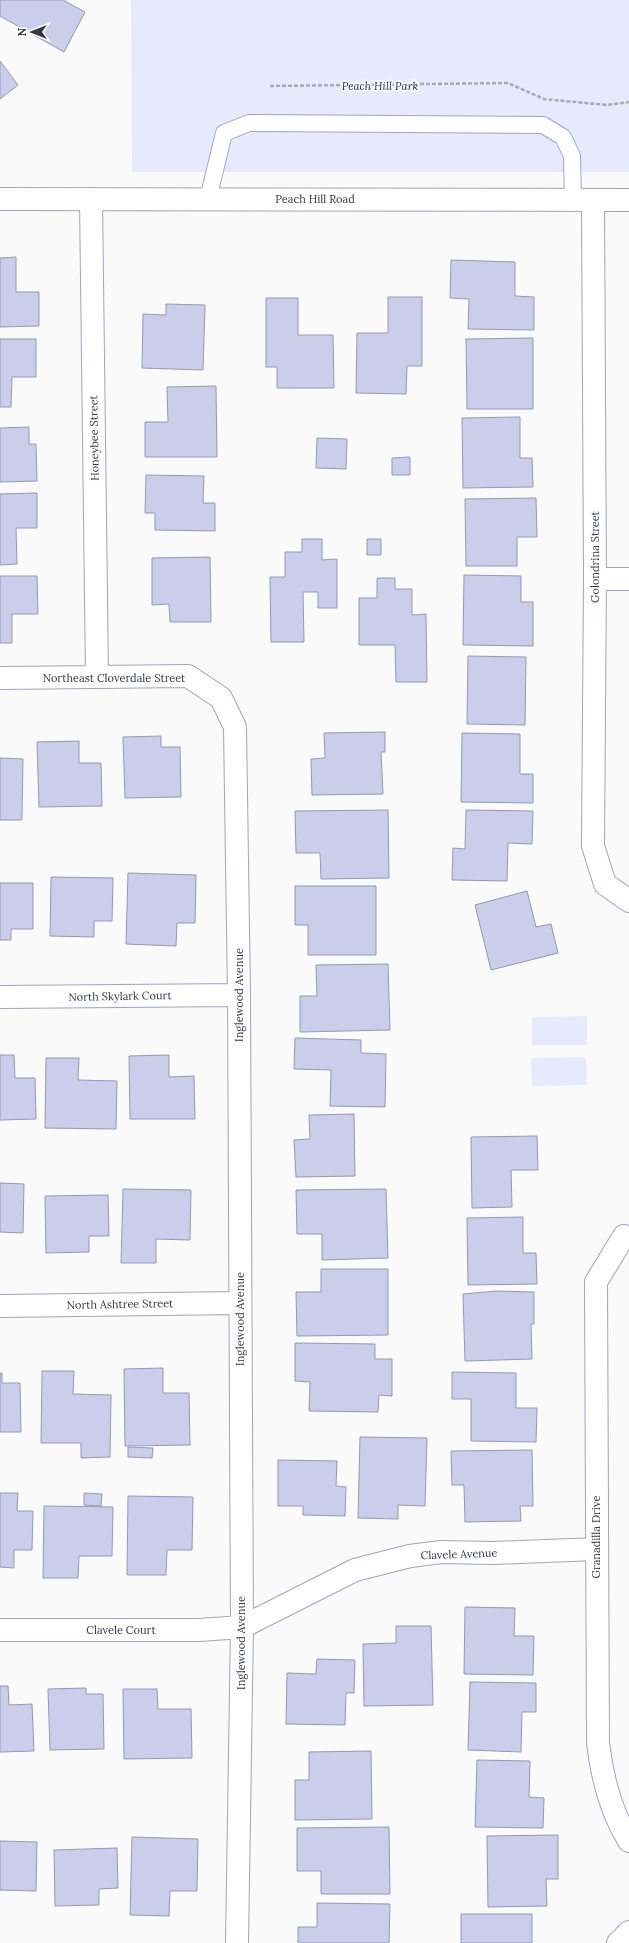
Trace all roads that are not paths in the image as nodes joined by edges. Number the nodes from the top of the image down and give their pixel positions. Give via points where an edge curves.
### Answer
1 (0, 199) edge
2 (91, 199) junction
3 (208, 199) junction
4 (583, 200) junction
5 (629, 200) edge
6 (595, 579) junction
7 (629, 579) edge
8 (96, 677) junction
9 (0, 678) edge
10 (221, 698) joint
11 (629, 901) edge
12 (239, 995) junction
13 (0, 997) edge
14 (624, 1236) dead end
15 (240, 1302) junction
16 (0, 1306) edge
17 (596, 1548) junction
18 (242, 1627) junction
19 (0, 1630) edge
20 (629, 1841) edge
21 (629, 1932) edge
22 (236, 1943) edge
23 (618, 1943) edge

1 - 2 street, Peach Hill Road
2 - 3 street, Peach Hill Road
2 - 8 street, Honeybee Street
3 - 4 street, Peach Hill Road
3 - 4 lane via 224,133 249,123 543,125 564,137 572,156
4 - 5 street, Peach Hill Road
4 - 6 street, Golondrina Street
6 - 7 street
6 - 11 street, Golondrina Street via 593,846 605,884
8 - 9 street, Northeast Cloverdale Street
8 - 10 street, Northeast Cloverdale Street via 188,676
10 - 12 street, Inglewood Avenue via 235,727
12 - 13 street, North Skylark Court
12 - 15 street, Inglewood Avenue
14 - 17 street, Granadilla Drive via 596,1282
15 - 16 street, North Ashtree Street
15 - 18 street, Inglewood Avenue
17 - 18 street, Clavele Avenue via 493,1553 440,1552 410,1556 355,1570
17 - 20 street, Granadilla Drive via 599,1749 608,1794 621,1828
18 - 19 street, Clavele Court via 199,1630
18 - 22 street, Inglewood Avenue
21 - 23 street

